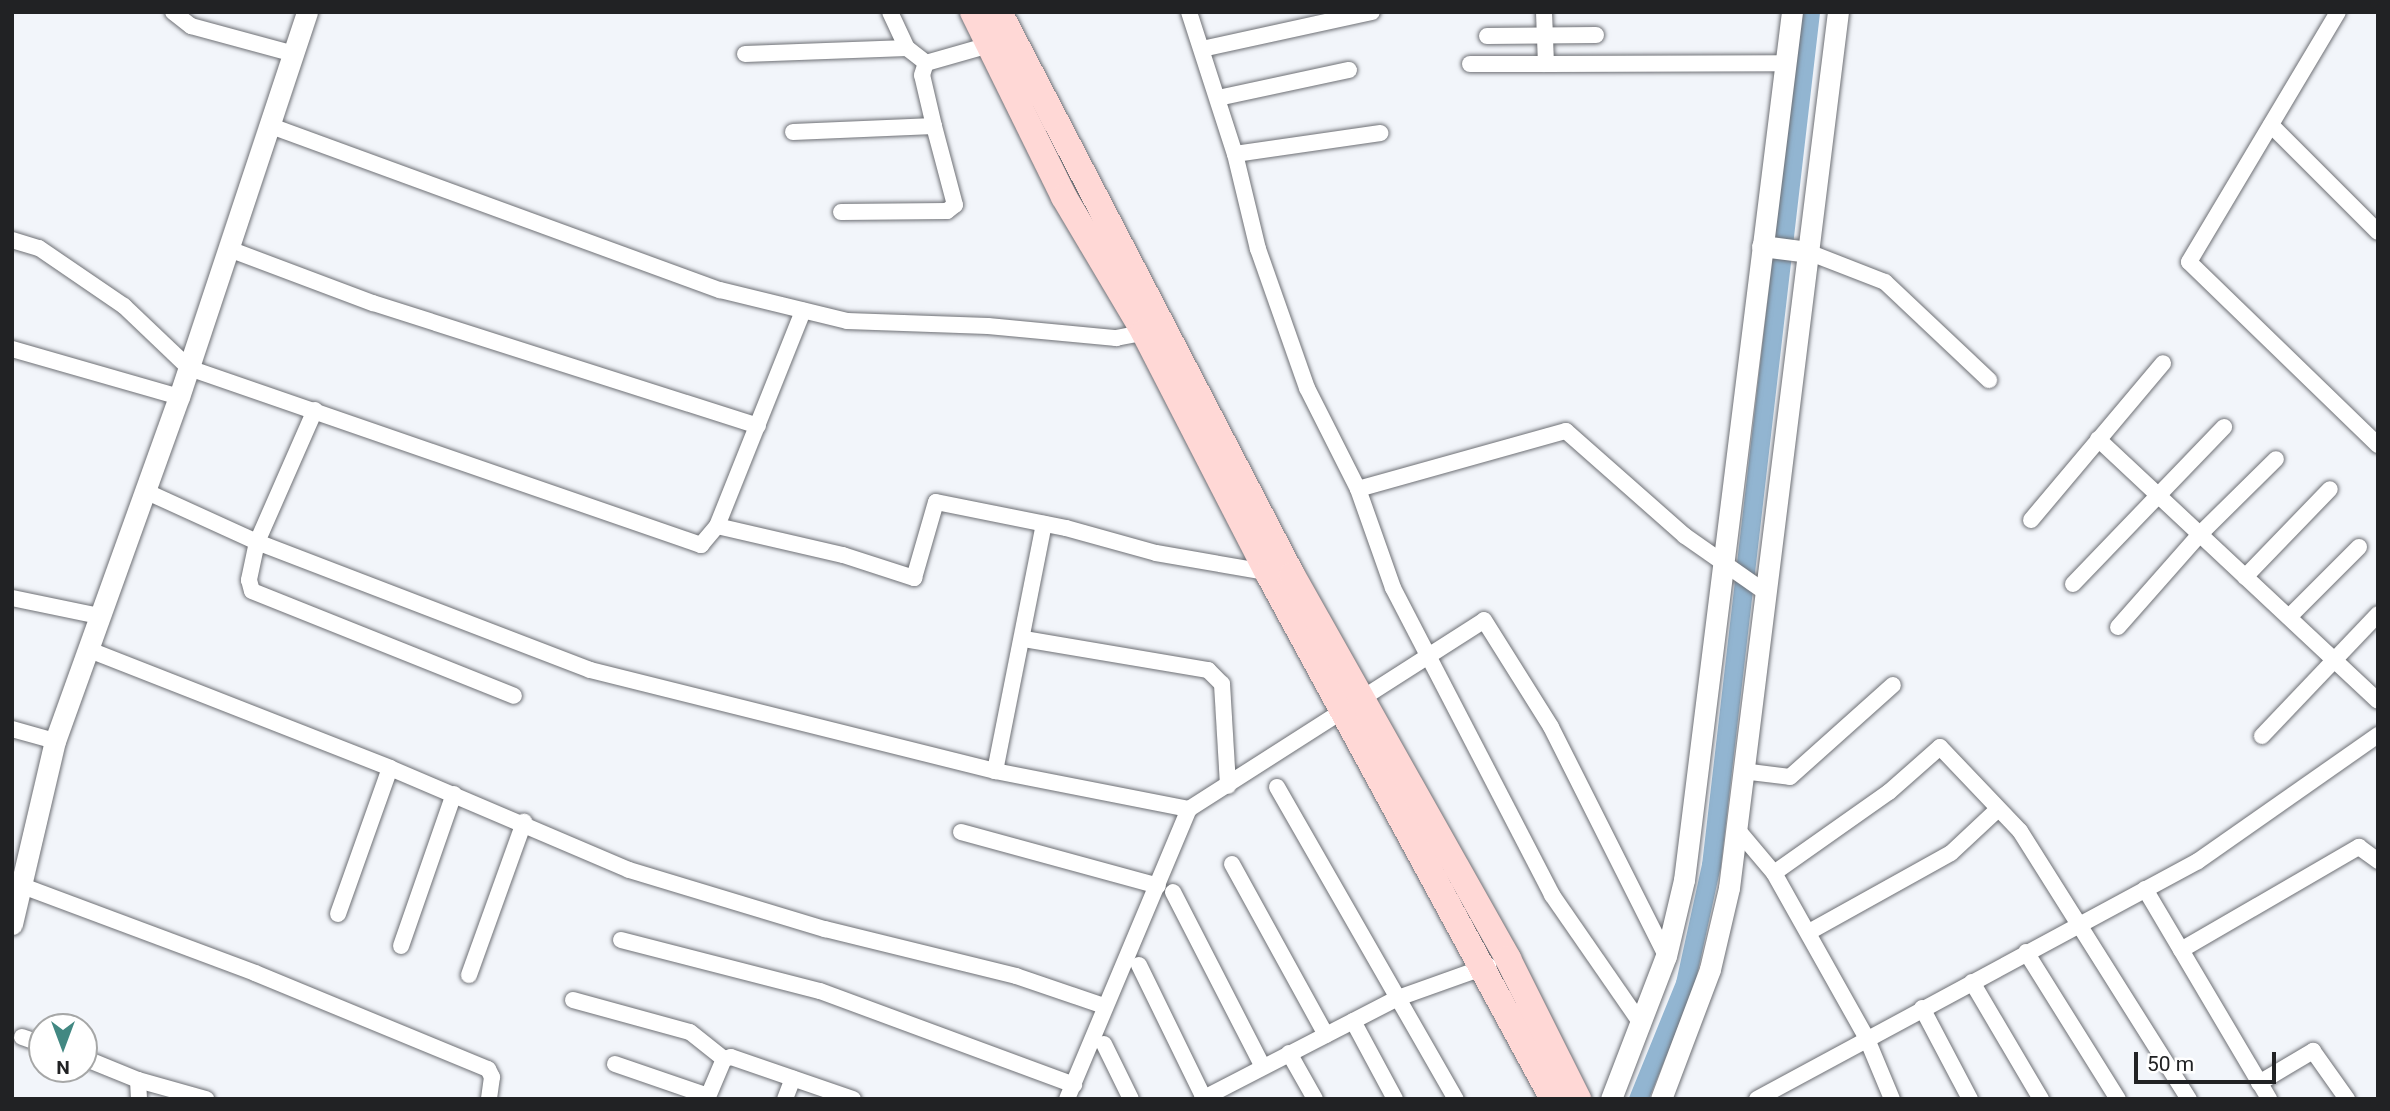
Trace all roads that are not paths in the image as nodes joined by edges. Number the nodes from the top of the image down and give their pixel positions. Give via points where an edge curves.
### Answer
1 (173, 12) edge
2 (307, 12) edge
3 (890, 12) edge
4 (973, 12) edge
5 (999, 12) edge
6 (1189, 12) edge
7 (1372, 12) edge
8 (1544, 12) edge
9 (1793, 12) edge
10 (1838, 12) edge
11 (2338, 12) edge
12 (1596, 34) dead end
13 (1487, 36) dead end
14 (1545, 36) junction
15 (1000, 42) junction
16 (907, 48) junction
17 (1202, 49) junction
18 (294, 54) junction
19 (745, 54) dead end
20 (1786, 62) junction
21 (926, 63) junction
22 (1469, 64) dead end
23 (1546, 64) junction
24 (1349, 70) dead end
25 (1218, 98) junction
26 (934, 125) junction
27 (2271, 125) junction
28 (271, 126) junction
29 (793, 132) dead end
30 (1380, 133) dead end
31 (1235, 155) junction
32 (841, 212) dead end
33 (2378, 232) edge
34 (12, 240) edge
35 (1763, 246) junction
36 (229, 249) junction
37 (1807, 252) junction
38 (803, 311) junction
39 (1154, 330) junction
40 (12, 349) edge
41 (2163, 363) dead end
42 (189, 368) junction
43 (1989, 380) dead end
44 (179, 397) junction
45 (315, 410) junction
46 (758, 426) junction
47 (2224, 427) dead end
48 (2098, 439) junction
49 (2378, 445) edge
50 (2276, 459) dead end
51 (1359, 489) junction
52 (2330, 489) dead end
53 (145, 491) junction
54 (2157, 494) junction
55 (2031, 520) dead end
56 (1044, 524) junction
57 (717, 526) junction
58 (2199, 535) junction
59 (257, 542) junction
60 (2359, 547) dead end
61 (1723, 560) junction
62 (1280, 574) junction
63 (2245, 577) junction
64 (2073, 584) dead end
65 (1765, 592) junction
66 (12, 598) edge
67 (2378, 614) edge
68 (99, 616) junction
69 (2289, 617) junction
70 (2118, 626) dead end
71 (1024, 639) junction
72 (87, 649) junction
73 (1427, 657) junction
74 (2336, 658) junction
75 (1893, 685) dead end
76 (514, 696) dead end
77 (2378, 701) edge
78 (1353, 705) junction
79 (12, 729) edge
80 (2378, 735) edge
81 (2262, 736) dead end
82 (55, 741) junction
83 (390, 768) junction
84 (995, 771) junction
85 (1742, 771) junction
86 (1228, 786) junction
87 (1276, 787) dead end
88 (454, 794) junction
89 (1189, 809) junction
90 (1996, 811) junction
91 (524, 822) junction
92 (1736, 828) junction
93 (961, 831) dead end
94 (2378, 861) edge
95 (1233, 864) dead end
96 (1774, 873) junction
97 (16, 883) edge
98 (1165, 889) junction
99 (2145, 889) junction
100 (338, 914) dead end
101 (12, 923) edge
102 (2080, 924) junction
103 (1809, 932) junction
104 (621, 940) dead end
105 (401, 946) dead end
106 (2181, 950) junction
107 (2026, 952) junction
108 (1666, 956) junction
109 (1508, 959) junction
110 (1139, 965) dead end
111 (1482, 968) junction
112 (469, 975) dead end
113 (1972, 982) junction
114 (1398, 998) junction
115 (573, 1000) dead end
116 (1104, 1006) junction
117 (1922, 1009) junction
118 (1353, 1021) junction
119 (1642, 1025) junction
120 (1326, 1035) junction
121 (22, 1037) dead end
122 (28, 1039) edge
123 (1867, 1039) junction
124 (1104, 1044) dead end
125 (1289, 1053) junction
126 (724, 1059) junction
127 (98, 1064) edge
128 (615, 1064) dead end
129 (1262, 1065) junction
130 (793, 1078) junction
131 (138, 1080) junction
132 (2259, 1083) junction
133 (1071, 1092) edge
134 (708, 1097) edge
135 (1203, 1098) edge
136 (139, 1099) edge
137 (206, 1099) edge
138 (489, 1099) edge
139 (785, 1099) edge
140 (853, 1099) edge
141 (1131, 1099) edge
142 (1315, 1099) edge
143 (1395, 1099) edge
144 (1455, 1099) edge
145 (1553, 1099) edge
146 (1578, 1099) edge
147 (1611, 1099) edge
148 (1661, 1099) edge
149 (1757, 1099) edge
150 (1892, 1099) edge
151 (1970, 1099) edge
152 (2041, 1099) edge
153 (2118, 1099) edge
154 (2189, 1099) edge
155 (2269, 1099) edge
156 (2347, 1099) edge

1 - 18 street via 191,26
2 - 18 street
3 - 16 street
4 - 15 main road
5 - 15 main road
6 - 17 street
7 - 17 street
8 - 14 street
9 - 20 street
10 - 37 street
11 - 27 street
12 - 14 street
13 - 14 street
14 - 23 street
15 - 21 street
15 - 39 main road
16 - 19 street
16 - 21 street
17 - 25 street
18 - 28 street
20 - 23 street
20 - 35 street
21 - 26 street via 922,75
22 - 23 street
24 - 25 street
25 - 31 street
26 - 29 street
26 - 32 street via 955,205 947,211
27 - 33 street
27 - 49 street via 2189,262
28 - 36 street
28 - 38 street via 720,290
30 - 31 street
31 - 51 street via 1258,249 1307,388
34 - 42 street via 39,248 124,306
35 - 37 street
35 - 61 street
36 - 42 street
36 - 46 street via 373,303
37 - 43 street via 1885,282
37 - 65 street
38 - 39 street via 847,321 988,326 1116,338
38 - 46 street
39 - 62 main road
40 - 44 street
41 - 48 street
42 - 44 street
42 - 45 street
44 - 53 street
45 - 57 street via 701,545
45 - 59 street
46 - 57 street
47 - 54 street
48 - 54 street
48 - 55 street
50 - 58 street
51 - 61 street via 1566,431 1685,536
51 - 73 street via 1393,588
52 - 63 street
53 - 59 street
53 - 68 street
54 - 58 street
54 - 64 street
56 - 57 street via 936,502 914,578 844,555
56 - 62 street via 1156,553
56 - 71 street
58 - 63 street
58 - 70 street
59 - 76 street via 249,580 257,595
59 - 84 street via 590,670
60 - 69 street
61 - 65 street
61 - 108 street via 1684,880
62 - 78 main road
63 - 69 street
65 - 85 street
66 - 68 street
67 - 74 street
68 - 72 street
69 - 74 street
71 - 84 street
71 - 86 street via 1208,670 1222,684
72 - 82 street
72 - 83 street
73 - 78 street
73 - 108 street via 1483,620 1551,727
73 - 119 street via 1552,895
74 - 77 street
74 - 81 street
75 - 85 street via 1790,777
78 - 86 street
78 - 109 main road
78 - 111 main road
79 - 82 street
80 - 99 street via 2198,861
82 - 97 street
83 - 88 street
83 - 100 street
84 - 89 street
85 - 92 street
86 - 89 street
87 - 114 street
88 - 91 street
88 - 105 street
89 - 98 street
90 - 96 street via 1940,747 1889,792
90 - 102 street via 2020,831
90 - 103 street via 1951,853
91 - 112 street
91 - 116 street via 629,870 825,929 1016,976
92 - 96 street
92 - 148 street via 1729,888 1710,969
93 - 98 street
94 - 106 street via 2360,847
95 - 120 street
96 - 103 street
97 - 101 street
97 - 138 street via 255,973 488,1069 492,1077
98 - 116 street
98 - 129 street
99 - 102 street
99 - 106 street
102 - 107 street
102 - 154 street
103 - 123 street
104 - 133 street via 820,992
106 - 132 street
107 - 113 street
107 - 153 street
108 - 119 street
109 - 111 street
109 - 146 main road
110 - 135 street
111 - 114 street
111 - 145 main road
113 - 117 street
113 - 152 street
114 - 118 street
114 - 144 street
115 - 126 street via 690,1032
116 - 133 street
117 - 123 street
117 - 151 street
118 - 120 street
118 - 143 street
119 - 147 street
120 - 125 street
121 - 122 street
123 - 149 street
123 - 150 street
124 - 141 street
125 - 129 street
125 - 142 street
126 - 130 street via 731,1057
126 - 134 street
127 - 131 street
128 - 134 street
129 - 135 street
130 - 139 street
130 - 140 street
131 - 136 street
131 - 137 street
132 - 155 street
132 - 156 street via 2314,1051

